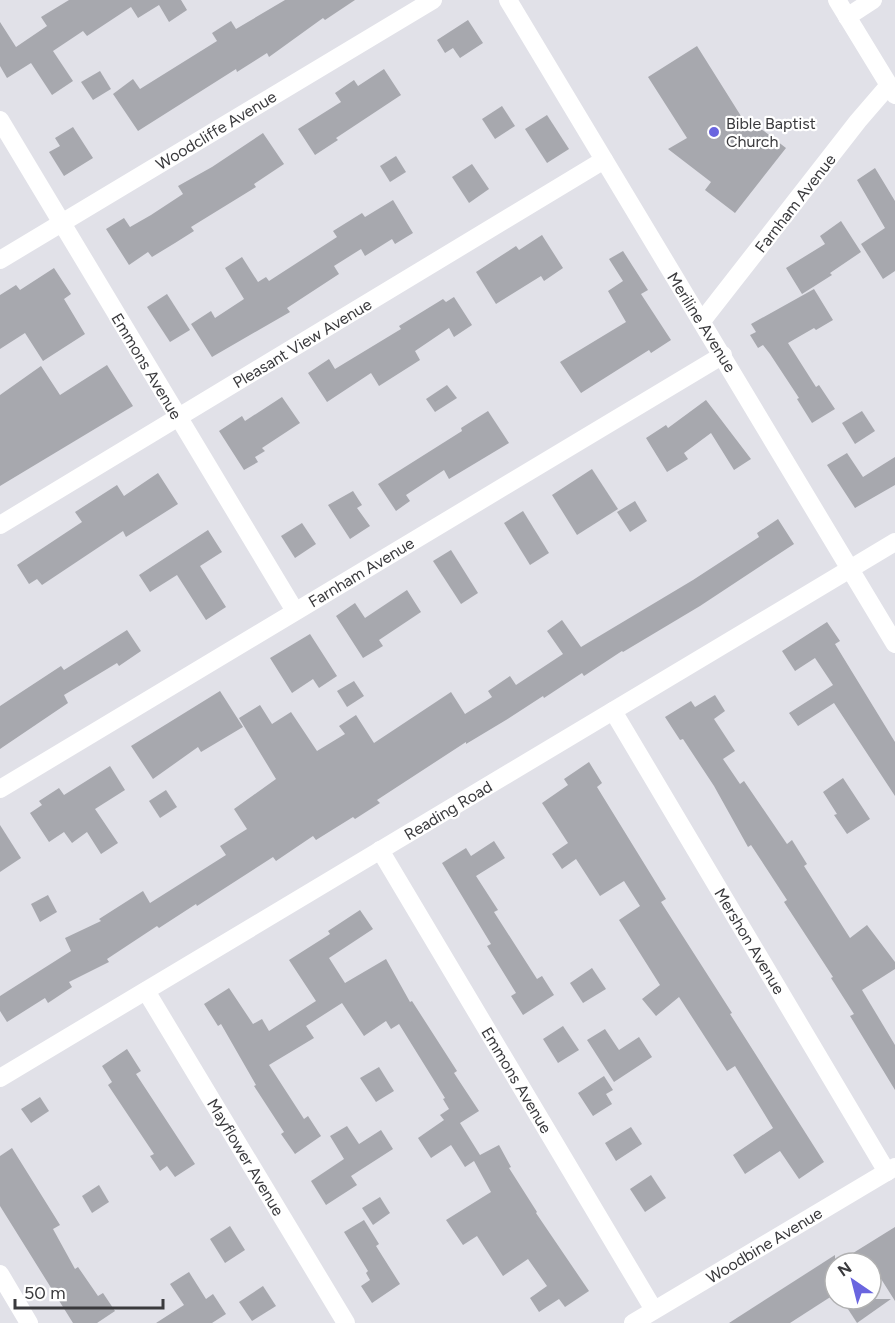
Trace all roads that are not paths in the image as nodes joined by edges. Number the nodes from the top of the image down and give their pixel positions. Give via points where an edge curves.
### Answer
1 (433, 0) edge
2 (508, 0) edge
3 (837, 0) edge
4 (873, 0) edge
5 (847, 17) junction
6 (892, 90) edge
7 (0, 120) edge
8 (604, 160) junction
9 (62, 224) junction
10 (0, 261) edge
11 (702, 321) junction
12 (723, 355) junction
13 (179, 418) junction
14 (0, 525) edge
15 (895, 542) edge
16 (850, 568) junction
17 (295, 611) junction
18 (895, 644) edge
19 (613, 711) junction
20 (0, 789) edge
21 (380, 850) junction
22 (146, 991) junction
23 (0, 1078) edge
24 (891, 1170) edge
25 (0, 1274) edge
26 (654, 1310) junction
27 (29, 1323) edge
28 (345, 1323) edge
29 (633, 1323) edge

1 - 9 street, Woodcliffe Avenue
2 - 8 street, Meriline Avenue
3 - 5 street
4 - 5 street
5 - 6 street
6 - 11 street, Farnham Avenue via 858,121
7 - 9 street, Emmons Avenue
8 - 11 street, Meriline Avenue
8 - 13 street, Pleasant View Avenue
9 - 10 street, Woodcliffe Avenue
9 - 13 street, Emmons Avenue
11 - 12 street, Meriline Avenue
12 - 16 street, Meriline Avenue
12 - 17 street, Farnham Avenue
13 - 14 street, Pleasant View Avenue
13 - 17 street, Emmons Avenue
15 - 16 street, Reading Road
16 - 18 street, Meriline Avenue
16 - 19 street, Reading Road
17 - 20 street, Farnham Avenue
19 - 21 street, Reading Road
19 - 24 street, Mershon Avenue
21 - 22 street, Reading Road
21 - 26 street, Emmons Avenue
22 - 23 street, Reading Road
22 - 28 street, Mayflower Avenue
24 - 26 street, Woodbine Avenue
25 - 27 street
26 - 29 street, Woodbine Avenue

